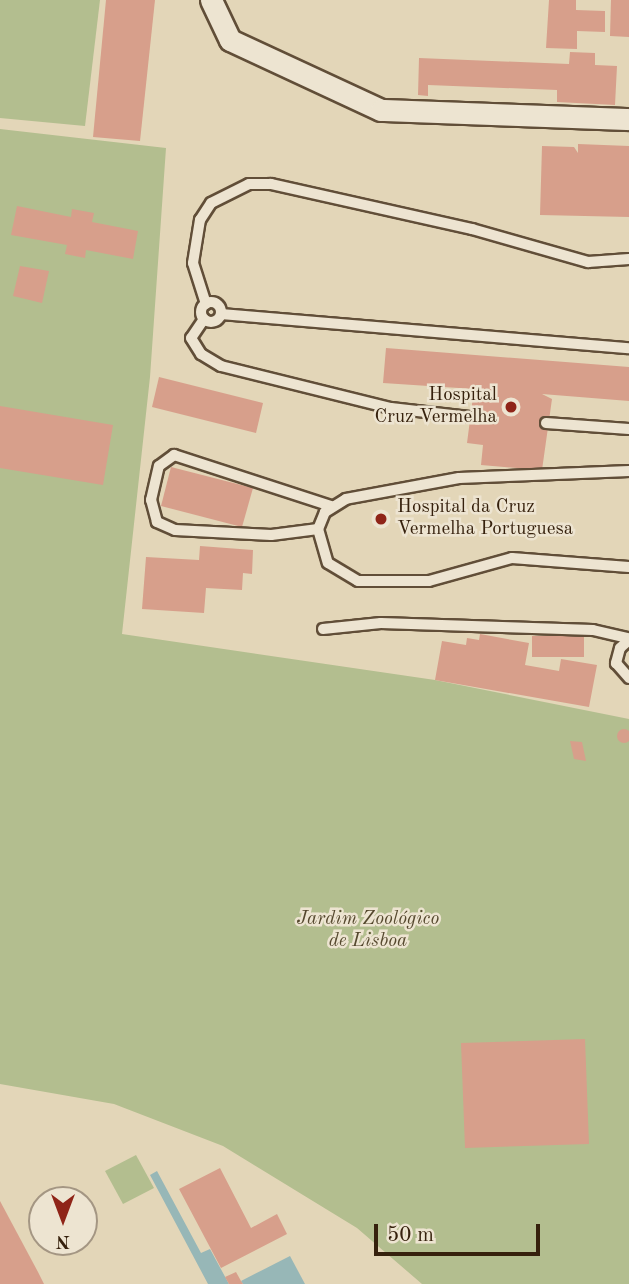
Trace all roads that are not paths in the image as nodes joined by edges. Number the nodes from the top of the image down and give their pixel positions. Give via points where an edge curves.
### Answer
1 (211, 0) edge
2 (629, 119) edge
3 (629, 259) edge
4 (206, 304) junction
5 (221, 314) junction
6 (204, 319) junction
7 (629, 348) edge
8 (469, 417) dead end
9 (546, 423) dead end
10 (629, 429) edge
11 (629, 471) edge
12 (331, 506) junction
13 (318, 529) junction
14 (629, 567) edge
15 (323, 629) dead end
16 (629, 639) edge
17 (629, 678) edge

1 - 2 street via 230,40 381,110
3 - 4 lane via 588,262 472,229 271,184 249,184 211,203 200,220 193,263
4 - 5 lane via 218,305
4 - 6 lane
5 - 6 lane via 215,322
5 - 7 lane
6 - 8 lane via 191,338 201,354 220,366 391,408
9 - 10 lane
11 - 12 lane via 460,478
12 - 13 lane
12 - 13 lane via 174,455 159,466 150,500 157,522 175,530 271,535
13 - 14 lane via 328,563 358,581 429,581 512,558
15 - 16 lane via 381,623 593,630
16 - 17 lane via 620,648 616,663

